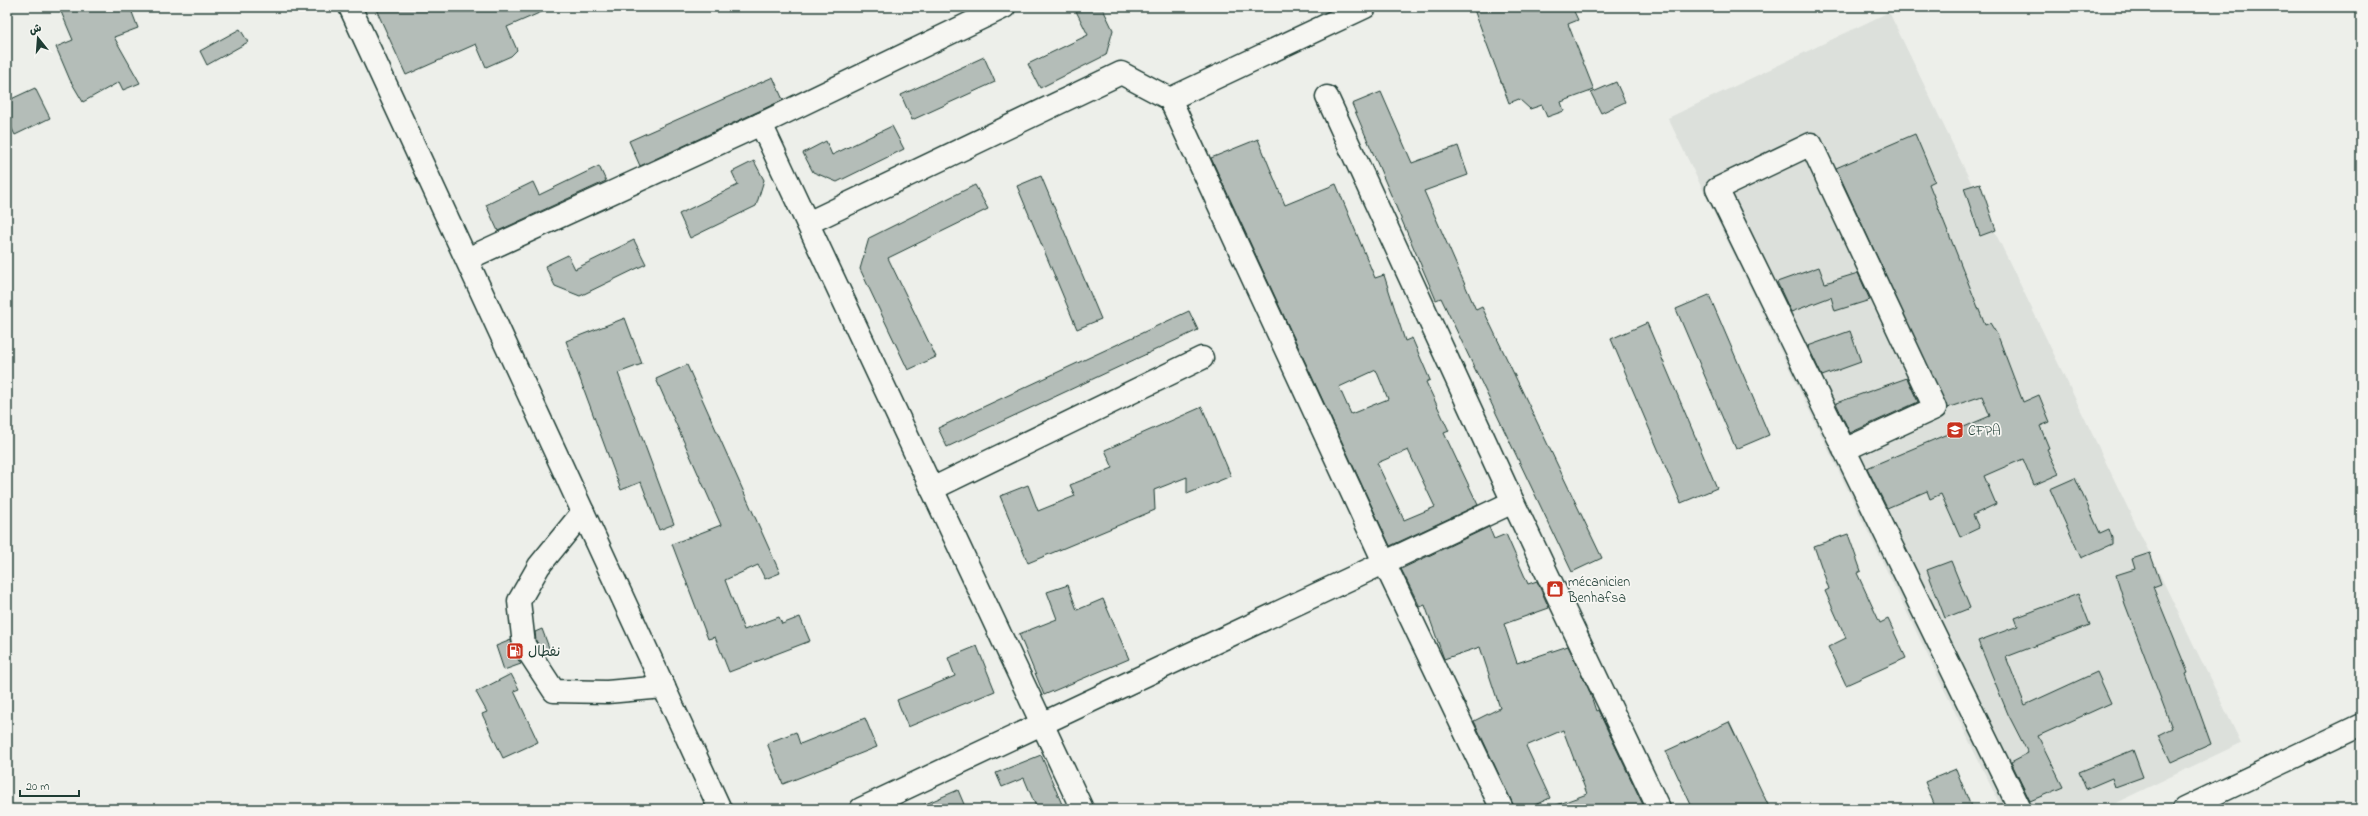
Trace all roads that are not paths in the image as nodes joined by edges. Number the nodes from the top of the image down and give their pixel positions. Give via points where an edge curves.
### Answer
1 (350, 7) edge
2 (1004, 7) edge
3 (1365, 7) edge
4 (1327, 97) dead end
5 (1170, 99) junction
6 (761, 124) junction
7 (808, 223) junction
8 (467, 259) junction
9 (1202, 358) dead end
10 (1844, 450) junction
11 (932, 489) junction
12 (1513, 502) junction
13 (583, 512) junction
14 (1384, 562) junction
15 (664, 687) junction
16 (1042, 724) junction
17 (2361, 724) edge
18 (720, 809) edge
19 (861, 809) edge
20 (1082, 809) edge
21 (1502, 809) edge
22 (1659, 809) edge
23 (2020, 809) edge
24 (2184, 809) edge

1 - 8 street
2 - 6 street
3 - 5 street
4 - 12 street
5 - 7 street via 1121,73
5 - 14 street
6 - 7 street
6 - 8 street
7 - 11 street
8 - 13 street
9 - 11 street
10 - 10 street via 1717,189 1811,144 1935,408
10 - 23 street
11 - 16 street
12 - 14 street
12 - 22 street
13 - 15 street
13 - 15 street via 539,566 519,601 524,645 554,691 607,692
14 - 16 street
14 - 21 street
15 - 18 street
16 - 19 street
16 - 20 street
17 - 24 street

